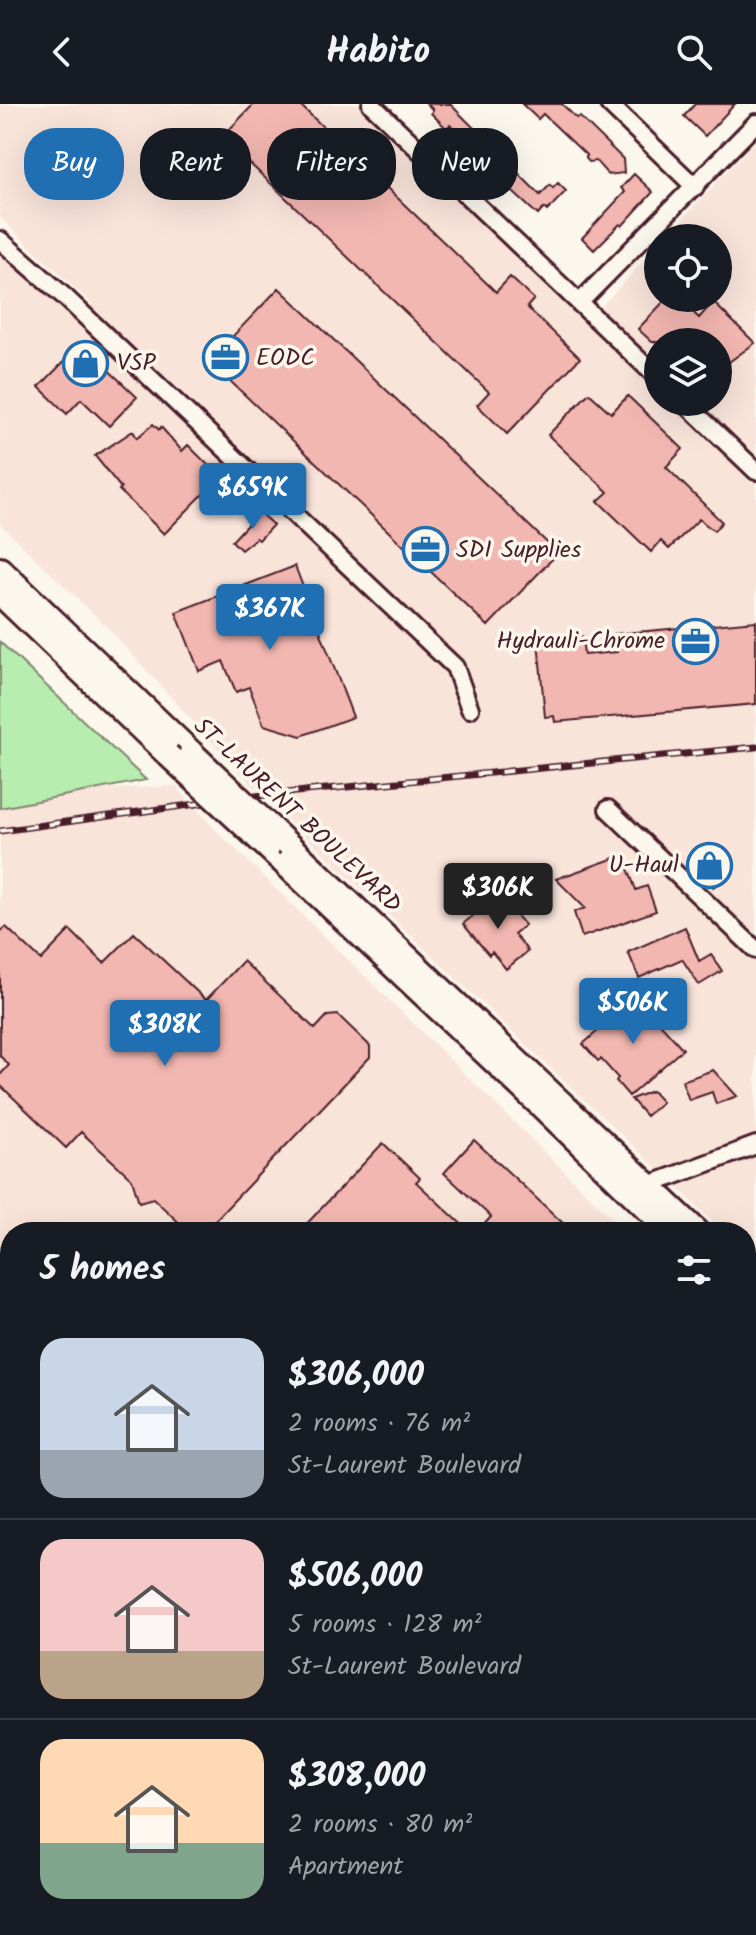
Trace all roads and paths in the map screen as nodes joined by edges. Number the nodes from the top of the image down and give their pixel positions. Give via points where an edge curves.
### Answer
1 (371, 104) edge
2 (609, 104) edge
3 (756, 123) edge
4 (695, 187) junction
5 (0, 240) edge
6 (579, 303) junction
7 (644, 365) edge
8 (699, 416) edge
9 (756, 471) edge
10 (0, 569) edge
11 (0, 594) edge
12 (470, 709) dead end
13 (608, 809) dead end
14 (278, 847) junction
15 (756, 950) edge
16 (756, 1145) edge
17 (649, 1185) junction
18 (661, 1222) edge
19 (688, 1222) edge

1 - 6 street
2 - 4 street
3 - 4 street
4 - 6 street
5 - 12 street via 455,667
6 - 7 street
8 - 9 street
10 - 14 main road, ST-LAURENT BOULEVARD, bridge via 191,752
11 - 14 main road, ST-LAURENT BOULEVARD, bridge via 168,755
13 - 15 street
14 - 17 main road, ST-LAURENT BOULEVARD
14 - 18 main road, ST-LAURENT BOULEVARD
16 - 17 street
17 - 19 main road, ST-LAURENT BOULEVARD

